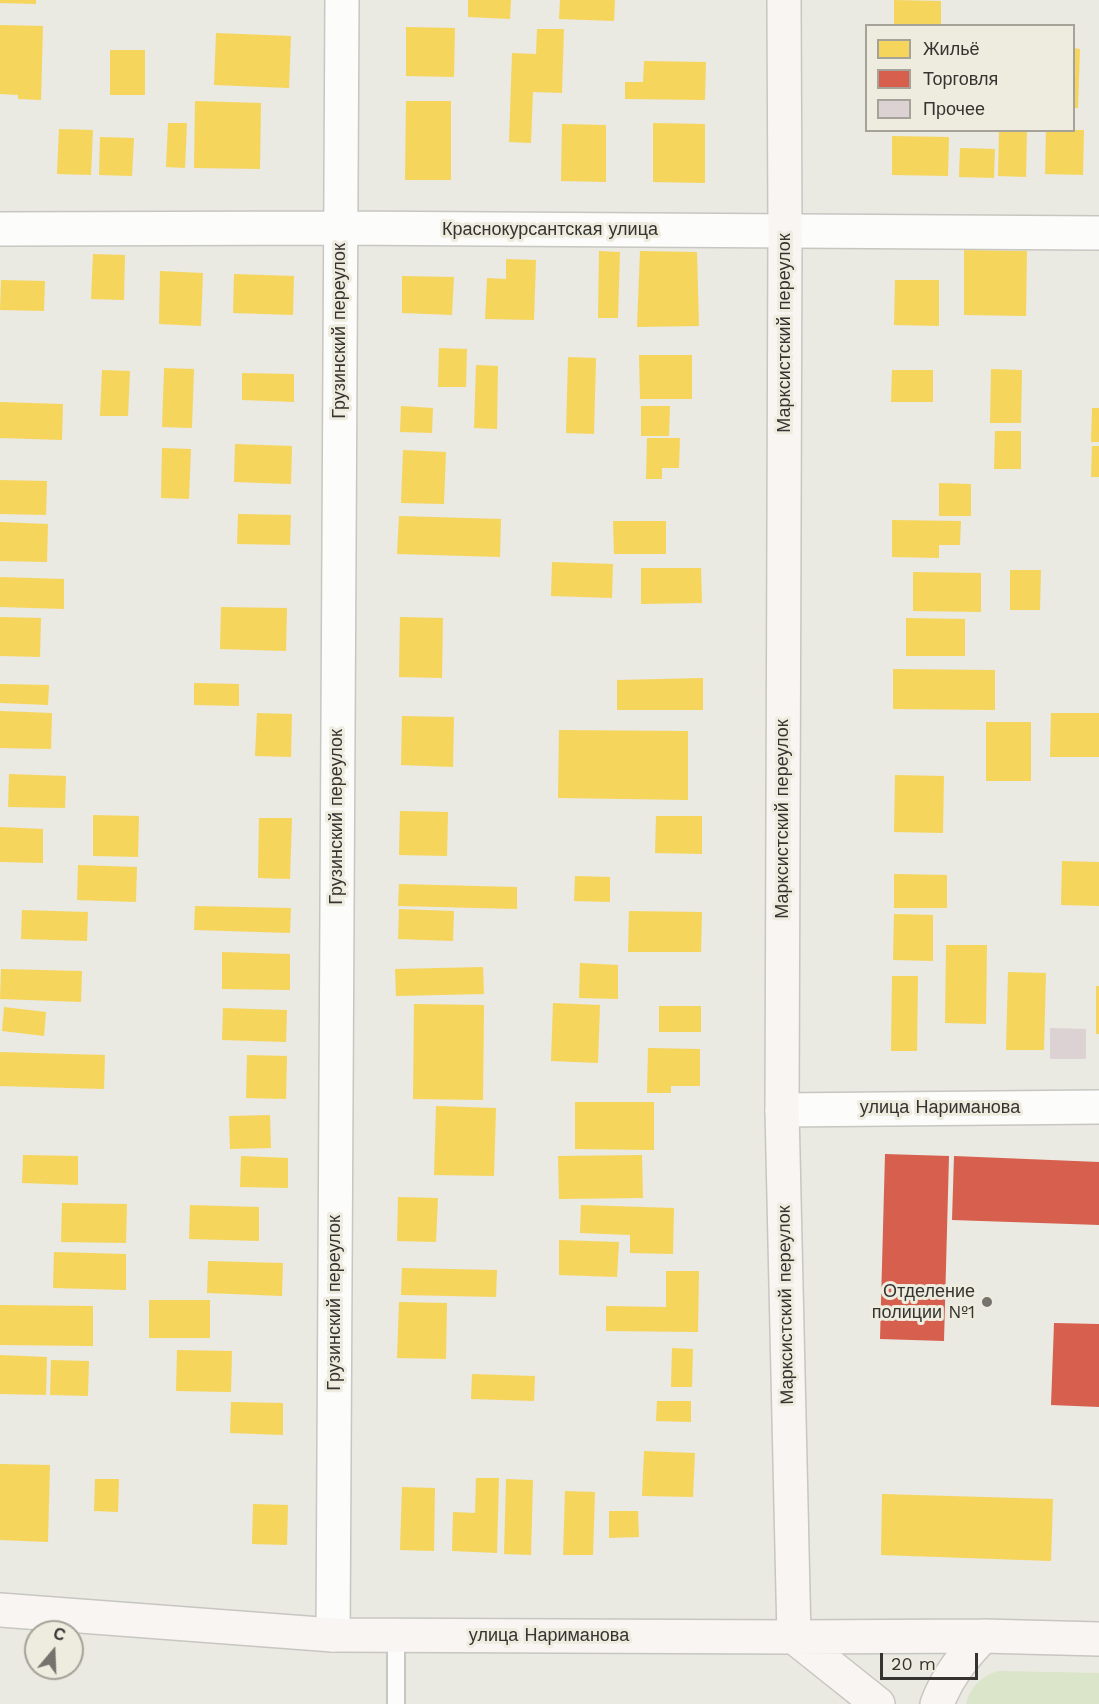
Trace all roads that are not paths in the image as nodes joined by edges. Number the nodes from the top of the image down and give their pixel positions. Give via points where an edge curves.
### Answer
1 (342, 0) edge
2 (784, 0) edge
3 (340, 228) junction
4 (0, 229) edge
5 (785, 232) junction
6 (1099, 233) edge
7 (1099, 1107) edge
8 (782, 1110) junction
9 (0, 1610) edge
10 (333, 1635) junction
11 (396, 1635) junction
12 (983, 1636) junction
13 (794, 1637) junction
14 (1098, 1640) edge
15 (396, 1704) edge
16 (878, 1704) edge
17 (937, 1704) edge

1 - 3 street, Грузинский переулок
2 - 5 street, Марксистский переулок
3 - 4 street, Краснокурсантская улица
3 - 5 street, Краснокурсантская улица
3 - 10 street, Грузинский переулок
5 - 6 street, Краснокурсантская улица
5 - 8 street, Марксистский переулок
7 - 8 street, улица Нариманова
8 - 13 street, Марксистский переулок
9 - 10 street, улица Нариманова
10 - 11 street, улица Нариманова
11 - 13 street, улица Нариманова
11 - 15 lane
12 - 13 street, улица Нариманова
12 - 14 street, улица Нариманова
12 - 17 street via 961,1659
13 - 16 street

